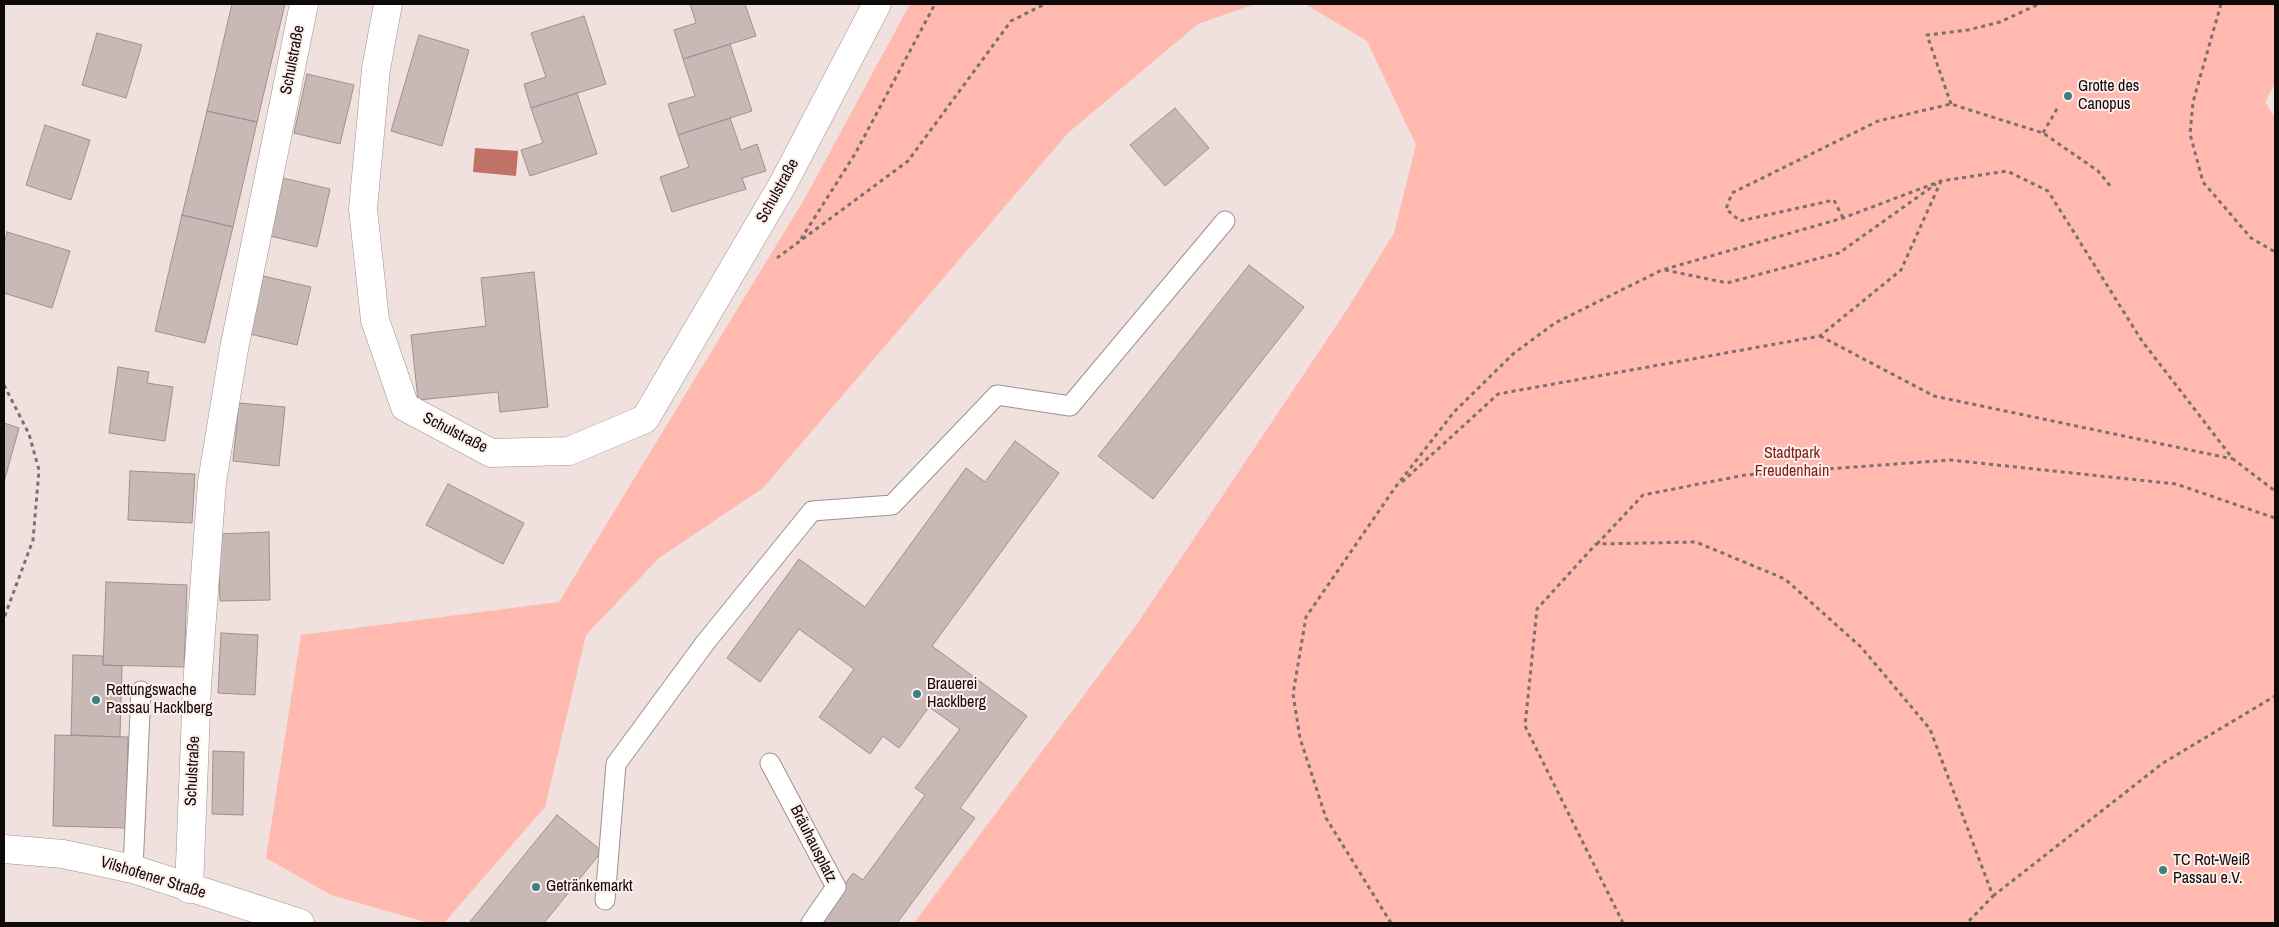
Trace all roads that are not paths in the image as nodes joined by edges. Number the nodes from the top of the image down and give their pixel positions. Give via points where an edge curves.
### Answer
1 (304, 4) edge
2 (388, 4) edge
3 (877, 4) edge
4 (1225, 221) dead end
5 (141, 691) dead end
6 (770, 762) dead end
7 (4, 849) edge
8 (133, 869) junction
9 (189, 889) junction
10 (605, 900) dead end
11 (300, 923) edge
12 (812, 923) edge

1 - 9 street, Schulstraße via 234,349 212,482 197,686
2 - 3 street, Schulstraße via 376,69 363,209 375,320 404,407 491,453 569,451 645,418 783,184
4 - 10 lane via 1070,406 997,395 892,505 812,511 705,643 616,764
5 - 8 lane
6 - 12 lane, Bräuhausplatz via 836,887
7 - 8 street, Vilshofener Straße via 63,854
8 - 9 street, Vilshofener Straße
9 - 11 street, Vilshofener Straße

